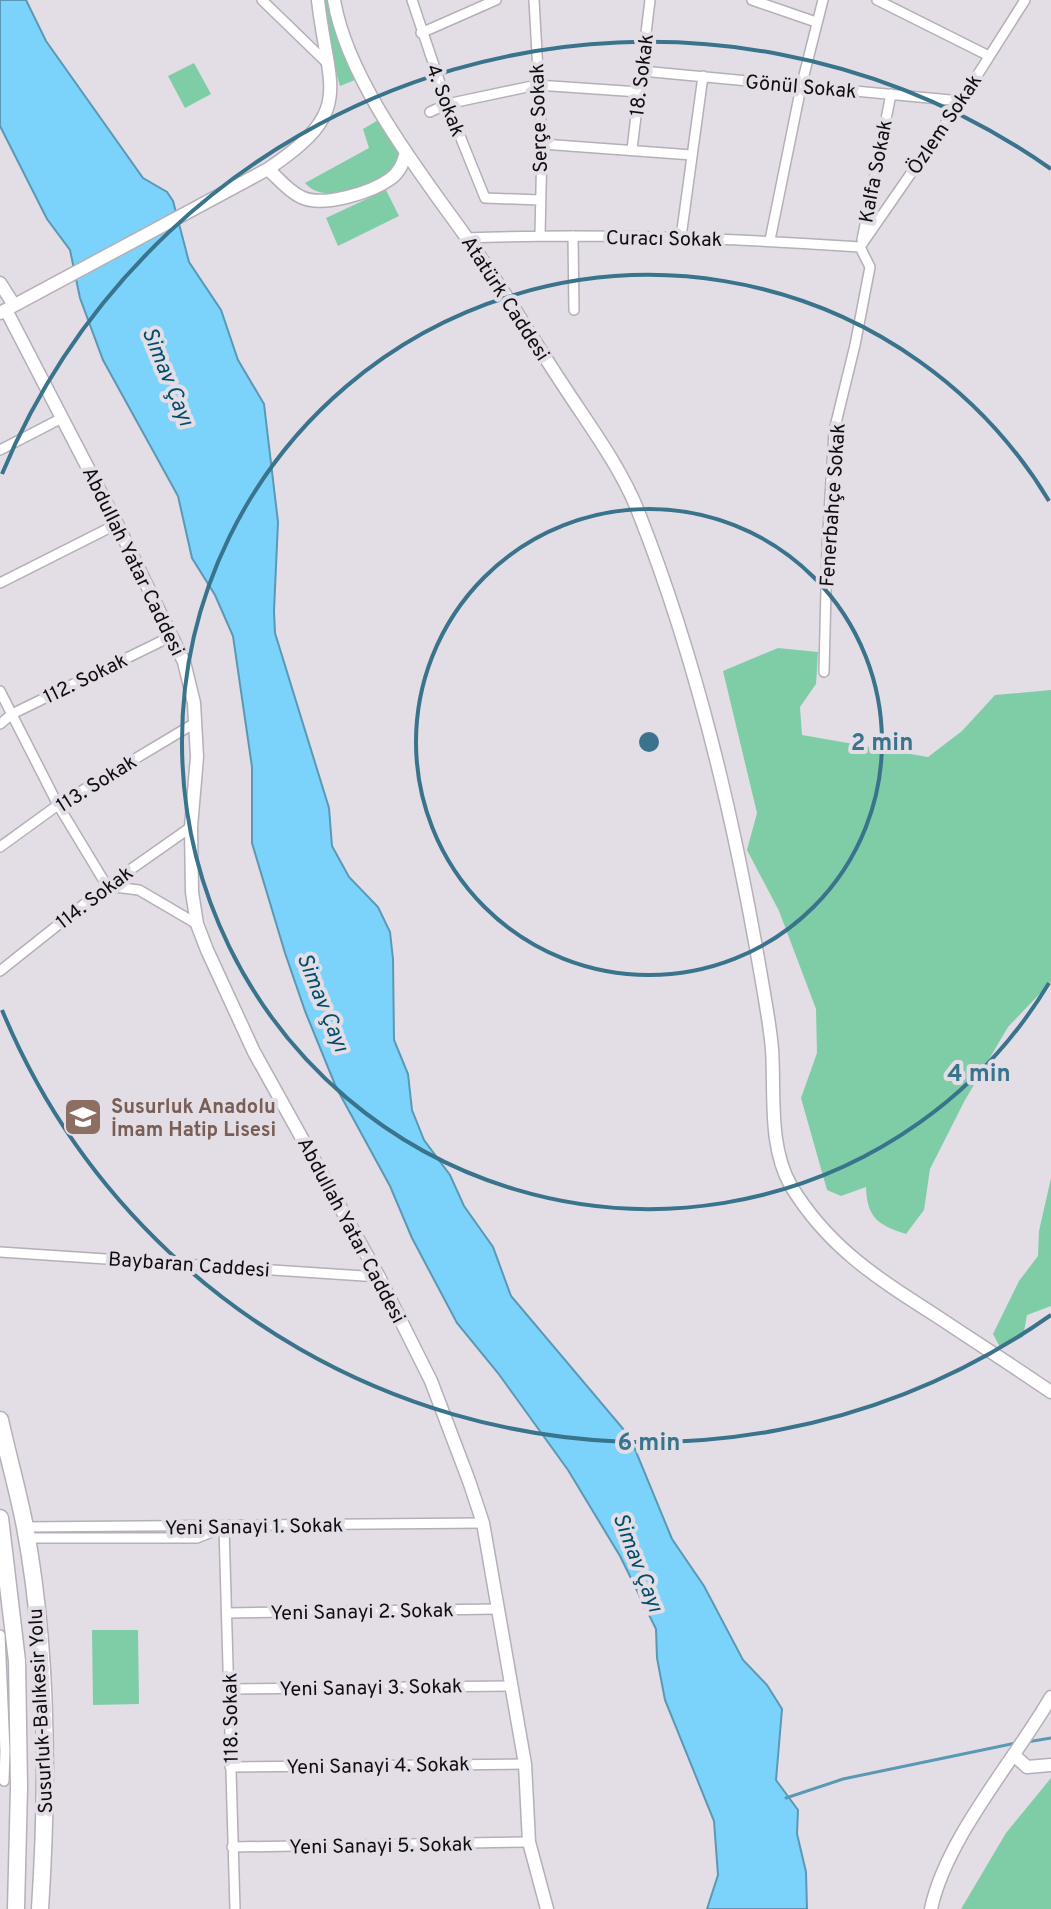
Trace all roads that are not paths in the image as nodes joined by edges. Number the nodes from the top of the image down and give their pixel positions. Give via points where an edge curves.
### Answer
1 (262, 0) edge
2 (334, 0) edge
3 (412, 0) edge
4 (495, 0) edge
5 (534, 0) edge
6 (650, 0) edge
7 (752, 0) edge
8 (823, 0) edge
9 (877, 0) edge
10 (1025, 0) edge
11 (317, 1) edge
12 (816, 22) junction
13 (421, 33) junction
14 (989, 56) junction
15 (327, 63) junction
16 (642, 71) junction
17 (703, 76) junction
18 (537, 85) junction
19 (801, 87) junction
20 (639, 92) junction
21 (891, 94) junction
22 (961, 101) junction
23 (447, 104) junction
24 (430, 112) dead end
25 (542, 144) junction
26 (632, 149) junction
27 (406, 152) junction
28 (692, 155) junction
29 (268, 169) junction
30 (390, 179) junction
31 (426, 183) junction
32 (540, 200) junction
33 (540, 235) junction
34 (573, 236) junction
35 (681, 237) junction
36 (467, 238) junction
37 (770, 240) junction
38 (860, 247) junction
39 (0, 283) edge
40 (10, 307) edge
41 (574, 310) dead end
42 (62, 418) junction
43 (0, 450) edge
44 (117, 524) junction
45 (0, 583) edge
46 (172, 636) junction
47 (824, 672) dead end
48 (0, 691) edge
49 (12, 714) junction
50 (195, 723) junction
51 (0, 724) edge
52 (58, 805) junction
53 (191, 827) junction
54 (0, 847) edge
55 (107, 886) junction
56 (197, 924) junction
57 (0, 971) edge
58 (0, 1252) edge
59 (379, 1277) junction
60 (1051, 1392) edge
61 (0, 1420) edge
62 (0, 1518) edge
63 (483, 1523) junction
64 (224, 1527) junction
65 (26, 1533) junction
66 (498, 1609) junction
67 (227, 1613) junction
68 (0, 1635) edge
69 (512, 1686) junction
70 (230, 1689) junction
71 (1051, 1697) edge
72 (1015, 1756) junction
73 (525, 1764) junction
74 (1051, 1765) edge
75 (230, 1767) junction
76 (8, 1783) edge
77 (529, 1842) junction
78 (18, 1843) junction
79 (232, 1847) junction
80 (16, 1909) edge
81 (22, 1909) edge
82 (40, 1909) edge
83 (235, 1909) edge
84 (547, 1909) edge
85 (931, 1909) edge

1 - 15 street
2 - 27 street, Atatürk Caddesi via 355,65 399,132
3 - 13 street, 4. Sokak
4 - 13 street
5 - 18 street, Serçe Sokak
6 - 16 street, 18. Sokak
7 - 12 street
8 - 12 street
9 - 14 street
10 - 14 street, Özlem Sokak
11 - 15 street
12 - 19 street
13 - 23 street, 4. Sokak
14 - 22 street, Özlem Sokak
15 - 29 street via 332,90 321,126
16 - 17 street, Gönül Sokak
16 - 20 street, 18. Sokak
17 - 19 street, Gönül Sokak
17 - 28 street
18 - 20 street
18 - 23 street
18 - 25 street, Serçe Sokak
19 - 21 street, Gönül Sokak
19 - 37 street
20 - 26 street, 18. Sokak
21 - 22 street, Gönül Sokak
21 - 38 street, Kalfa Sokak
22 - 38 street, Özlem Sokak
23 - 24 street
23 - 32 street, 4. Sokak via 485,198
25 - 26 street
25 - 32 street, Serçe Sokak
26 - 28 street
27 - 30 street
27 - 31 street, Atatürk Caddesi
28 - 35 street
29 - 30 street via 304,199 321,201 346,198
29 - 40 street
30 - 31 street via 410,177
31 - 36 street, Atatürk Caddesi
32 - 33 street, Serçe Sokak
33 - 34 street, Curacı Sokak
33 - 36 street, Curacı Sokak
34 - 35 street, Curacı Sokak
34 - 41 street
35 - 37 street, Curacı Sokak
36 - 60 street, Atatürk Caddesi via 611,459 636,506 671,601 732,827 772,1046 775,1119 789,1183 825,1233 870,1274
37 - 38 street, Curacı Sokak
38 - 47 street, Fenerbahçe Sokak via 870,267 834,431
39 - 40 street, Abdullah Yatar Caddesi
40 - 42 street, Abdullah Yatar Caddesi
42 - 43 street
42 - 44 street, Abdullah Yatar Caddesi
44 - 45 street
44 - 46 street, Abdullah Yatar Caddesi
46 - 49 street, 112. Sokak
46 - 50 street, Abdullah Yatar Caddesi via 184,662
48 - 49 street
49 - 51 street, 112. Sokak
49 - 52 street
50 - 52 street, 113. Sokak
50 - 53 street, Abdullah Yatar Caddesi
52 - 54 street, 113. Sokak
52 - 55 street
53 - 55 street, 114. Sokak
53 - 56 street, Abdullah Yatar Caddesi
55 - 56 street via 139,890
55 - 57 street, 114. Sokak
56 - 59 street, Abdullah Yatar Caddesi via 254,1052
58 - 59 street, Baybaran Caddesi
59 - 63 street, Abdullah Yatar Caddesi via 431,1381
61 - 65 highway, Susurluk-Balıkesir Yolu
62 - 76 highway, Susurluk-Balıkesir Yolu via 17,1661
63 - 64 street, Yeni Sanayi 1. Sokak
63 - 66 street, Abdullah Yatar Caddesi
64 - 65 street, Yeni Sanayi 1. Sokak via 197,1538
64 - 67 street, 118. Sokak
65 - 82 highway, Susurluk-Balıkesir Yolu via 42,1672 46,1815
66 - 67 street, Yeni Sanayi 2. Sokak
66 - 69 street, Abdullah Yatar Caddesi
67 - 70 street, 118. Sokak
68 - 76 street
69 - 70 street, Yeni Sanayi 3. Sokak
69 - 73 street, Abdullah Yatar Caddesi
70 - 75 street, 118. Sokak
71 - 72 street
72 - 74 street via 1027,1767
72 - 85 street via 960,1838
73 - 75 street, Yeni Sanayi 4. Sokak
73 - 77 street, Abdullah Yatar Caddesi
75 - 79 street, 118. Sokak
76 - 78 highway, Susurluk-Balıkesir Yolu
77 - 79 street, Yeni Sanayi 5. Sokak
77 - 84 street, Abdullah Yatar Caddesi
78 - 80 highway, Susurluk-Balıkesir Yolu
78 - 81 highway via 25,1876
79 - 83 street, 118. Sokak

